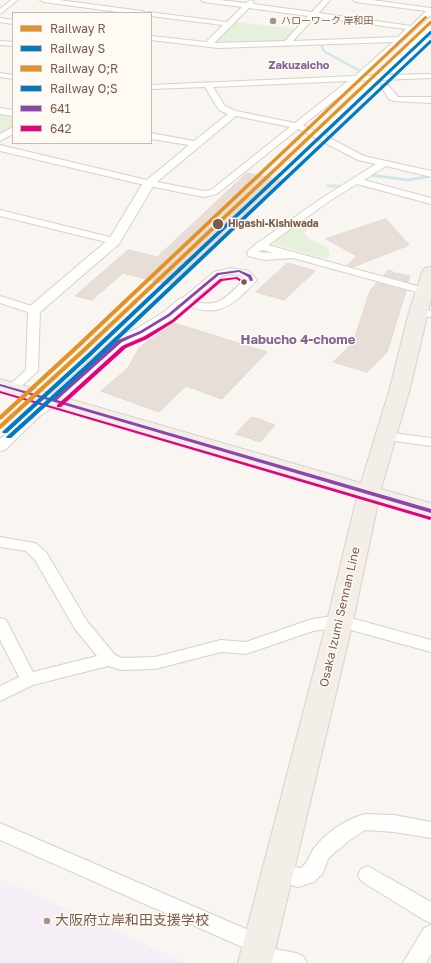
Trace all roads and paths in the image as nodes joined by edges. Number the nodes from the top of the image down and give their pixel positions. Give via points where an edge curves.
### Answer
1 (15, 0) edge
2 (44, 0) edge
3 (204, 0) edge
4 (253, 0) edge
5 (327, 0) edge
6 (356, 0) edge
7 (127, 3) dead end
8 (247, 6) junction
9 (431, 10) edge
10 (0, 12) edge
11 (116, 12) edge
12 (152, 14) edge
13 (312, 14) junction
14 (0, 20) edge
15 (12, 22) edge
16 (229, 24) junction
17 (413, 28) junction
18 (431, 28) edge
19 (152, 38) edge
20 (402, 39) junction
21 (0, 43) edge
22 (287, 43) junction
23 (12, 44) edge
24 (208, 45) junction
25 (0, 74) edge
26 (431, 76) edge
27 (12, 77) edge
28 (357, 78) junction
29 (377, 79) junction
30 (207, 84) junction
31 (152, 87) edge
32 (386, 87) junction
33 (396, 93) dead end
34 (431, 100) edge
35 (0, 111) edge
36 (234, 112) junction
37 (12, 113) edge
38 (298, 126) junction
39 (12, 131) edge
40 (319, 135) junction
41 (152, 136) edge
42 (0, 138) edge
43 (196, 144) junction
44 (0, 148) edge
45 (385, 163) junction
46 (431, 174) edge
47 (356, 181) junction
48 (148, 182) junction
49 (431, 201) edge
50 (0, 213) edge
51 (114, 241) junction
52 (428, 284) edge
53 (0, 300) edge
54 (184, 302) junction
55 (34, 310) junction
56 (424, 313) edge
57 (6, 387) edge
58 (54, 401) junction
59 (385, 436) junction
60 (431, 442) edge
61 (0, 447) edge
62 (368, 493) junction
63 (431, 511) edge
64 (0, 542) edge
65 (340, 621) junction
66 (0, 624) edge
67 (431, 646) edge
68 (109, 659) junction
69 (29, 680) junction
70 (0, 694) edge
71 (431, 830) edge
72 (0, 831) edge
73 (278, 873) junction
74 (368, 875) dead end
75 (431, 913) edge
76 (431, 935) edge
77 (257, 955) edge
78 (296, 963) edge
79 (414, 963) edge

1 - 10 street
2 - 11 street
3 - 8 street
4 - 8 street
5 - 13 street
6 - 9 street
7 - 11 street
8 - 13 street
8 - 16 street
9 - 17 street
12 - 16 street
13 - 17 street
13 - 22 street
14 - 15 street
16 - 24 street
17 - 20 street
18 - 29 street
19 - 24 street
20 - 22 street
20 - 28 street
21 - 23 street
22 - 24 street
25 - 27 street
26 - 29 street
28 - 29 street
28 - 30 street
28 - 38 street
29 - 32 street
29 - 40 street
30 - 31 street
30 - 36 street via 222,108
32 - 33 street
32 - 34 street via 396,99
35 - 37 street
36 - 38 street
36 - 43 street
38 - 40 street
38 - 48 street via 214,192 204,194
39 - 42 street
40 - 45 street via 361,158
41 - 43 street
43 - 48 street
44 - 48 street
45 - 46 street
45 - 47 street
47 - 49 street
47 - 52 street via 297,218 252,254 264,257 294,255
48 - 51 street
50 - 51 street
51 - 55 street
52 - 56 main road, Osaka Izumi Sennan Line
53 - 55 street
54 - 54 street via 218,274 239,271 250,276 251,280 222,306 202,308
54 - 58 street via 169,315 120,341
55 - 57 street via 32,371
56 - 59 main road, Osaka Izumi Sennan Line
57 - 58 main road
58 - 61 street via 36,412
58 - 62 main road
59 - 60 street
59 - 62 main road, Osaka Izumi Sennan Line
62 - 63 main road
62 - 65 main road, Osaka Izumi Sennan Line
64 - 68 street via 30,547 40,556 81,625
65 - 67 street
65 - 68 street via 312,625 246,648 221,646 155,663 121,664
65 - 73 main road, Osaka Izumi Sennan Line
66 - 69 street
68 - 69 street
69 - 70 street
71 - 73 street via 370,821 358,824 320,854 317,866 308,875 299,878
72 - 77 street
73 - 77 main road, Osaka Izumi Sennan Line
74 - 75 street
76 - 79 street
77 - 78 street

